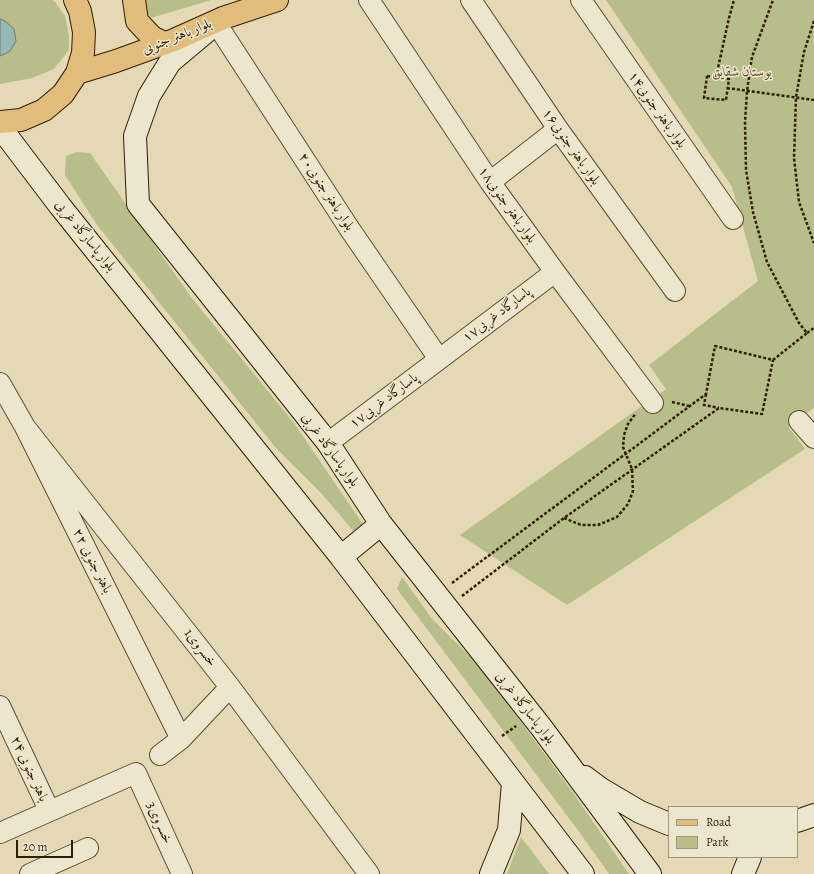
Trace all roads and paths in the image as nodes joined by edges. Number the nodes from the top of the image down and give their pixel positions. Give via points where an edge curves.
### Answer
1 (75, 0) edge
2 (134, 0) edge
3 (277, 0) edge
4 (368, 0) edge
5 (472, 0) edge
6 (581, 0) edge
7 (734, 0) edge
8 (772, 0) edge
9 (220, 20) junction
10 (814, 21) edge
11 (164, 43) junction
12 (77, 73) junction
13 (716, 77) junction
14 (727, 88) junction
15 (747, 91) junction
16 (796, 97) junction
17 (814, 100) edge
18 (0, 122) edge
19 (0, 127) edge
20 (558, 129) junction
21 (490, 182) junction
22 (733, 219) dead end
23 (813, 237) edge
24 (814, 243) edge
25 (555, 272) junction
26 (675, 291) dead end
27 (814, 328) edge
28 (807, 333) junction
29 (439, 359) junction
30 (773, 360) junction
31 (0, 383) edge
32 (706, 394) junction
33 (653, 403) junction
34 (689, 407) junction
35 (719, 408) junction
36 (799, 421) dead end
37 (25, 427) junction
38 (814, 438) edge
39 (328, 443) junction
40 (626, 454) junction
41 (632, 470) junction
42 (564, 518) junction
43 (381, 524) junction
44 (341, 557) junction
45 (441, 601) junction
46 (230, 687) junction
47 (0, 706) edge
48 (531, 715) junction
49 (181, 739) junction
50 (487, 747) junction
51 (160, 754) dead end
52 (567, 763) junction
53 (513, 783) junction
54 (49, 810) junction
55 (814, 815) edge
56 (798, 821) edge
57 (668, 824) edge
58 (0, 833) edge
59 (88, 848) dead end
60 (750, 858) edge
61 (30, 874) edge
62 (182, 874) edge
63 (369, 874) edge
64 (491, 874) edge
65 (582, 874) edge
66 (650, 874) edge
67 (743, 874) edge

1 - 12 main road via 84,32 83,53
2 - 11 main road via 137,21 152,37
3 - 9 main road, بلوار باهنر جنوبی
4 - 21 street, ۱۸بلوار باهنر جنوبی
5 - 20 street, بلوار باهنر جنوبی۱۶
6 - 22 street, بلوار باهنر جنوبی۱۴
7 - 13 path
8 - 15 path via 752,57
9 - 11 main road, بلوار باهنر جنوبی
9 - 29 street, بلوار باهنر جنوبی۲۰ via 349,228
9 - 39 main road, بلوار پاسارگاد غربی via 170,62 149,96 136,136 138,204
10 - 16 path via 804,52
11 - 12 main road, بلوار باهنر جنوبی
12 - 18 main road via 63,94 44,110 21,120
13 - 14 path via 729,79
13 - 14 path via 707,76 704,98 726,100
14 - 15 path
15 - 16 path
15 - 28 path via 746,170 753,212 768,262 799,323
16 - 17 path
16 - 23 path via 794,158 799,202
19 - 44 main road, بلوار پاسارگاد غربی via 60,206
20 - 21 street
20 - 26 street, بلوار باهنر جنوبی۱۶
21 - 25 street, ۱۸بلوار باهنر جنوبی
23 - 24 path
25 - 29 street, ۱۷پاسارگاد غربی
25 - 33 street, ۱۸بلوار باهنر جنوبی
27 - 28 path
28 - 30 path
29 - 39 street, پاسارگاد غربی۱۷
30 - 32 path via 715,346
30 - 35 path via 762,414
31 - 37 street, ۲۲ باهنر جنوبی
32 - 34 path
32 - 35 path via 704,405
33 - 34 path via 672,402
33 - 40 path via 636,413 628,424 623,446
34 - 40 path
35 - 41 path
36 - 38 street
37 - 46 street, خسروى1
37 - 49 street, ۲۲ باهنر جنوبی
39 - 43 main road, بلوار پاسارگاد غربی
40 - 41 path
40 - 45 path
41 - 42 path
41 - 42 path via 633,491 628,504 617,517 598,525 582,525
42 - 45 path
43 - 44 main road
43 - 45 main road, بلوار پاسارگاد غربی
44 - 50 main road, بلوار پاسارگاد غربی
45 - 48 main road, بلوار پاسارگاد غربی
46 - 49 street
46 - 63 street, خسروى1
47 - 54 street, ۲۴ باهنر جنوبی
48 - 50 path
48 - 52 main road, بلوار پاسارگاد غربی
49 - 51 street
50 - 53 main road, بلوار پاسارگاد غربی
52 - 57 main road via 601,789 640,812
52 - 66 main road, بلوار پاسارگاد غربی
53 - 64 main road via 509,830
53 - 65 main road, بلوار پاسارگاد غربی
54 - 58 street
54 - 62 street, 3خسروى via 136,773
55 - 56 main road
59 - 61 street
60 - 67 main road

